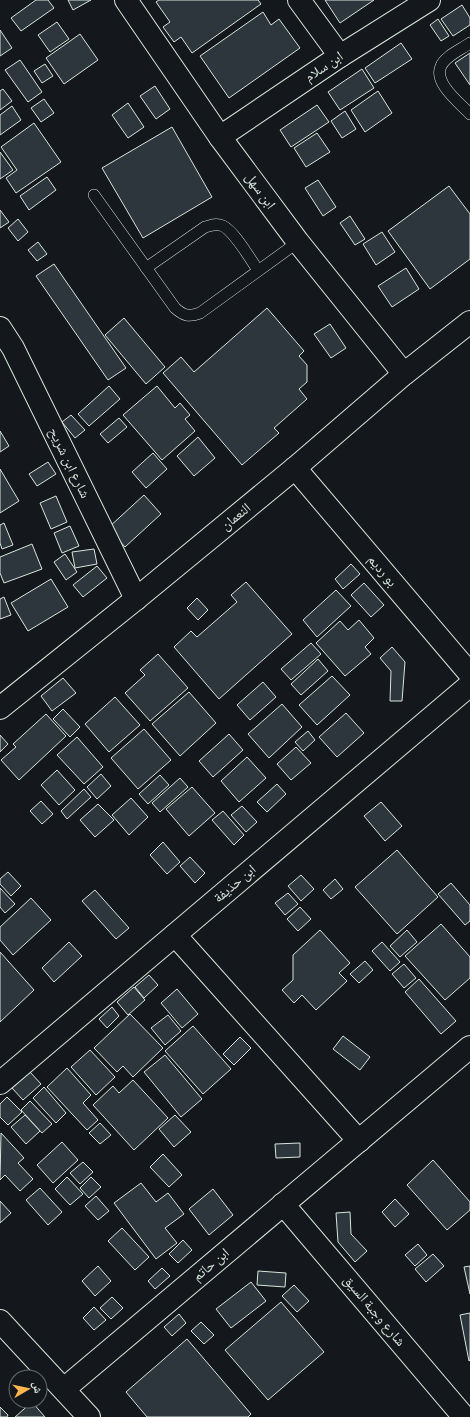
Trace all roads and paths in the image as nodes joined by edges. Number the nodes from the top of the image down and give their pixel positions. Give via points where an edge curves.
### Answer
1 (126, 0) edge
2 (299, 0) edge
3 (424, 1) edge
4 (470, 43) edge
5 (340, 56) junction
6 (470, 114) edge
7 (220, 137) junction
8 (94, 196) dead end
9 (298, 242) junction
10 (146, 268) junction
11 (258, 270) junction
12 (470, 322) edge
13 (0, 328) edge
14 (404, 374) junction
15 (295, 468) junction
16 (136, 599) junction
17 (470, 674) edge
18 (470, 685) edge
19 (0, 708) edge
20 (175, 935) junction
21 (470, 1047) edge
22 (0, 1083) edge
23 (359, 1141) junction
24 (283, 1204) junction
25 (0, 1321) edge
26 (64, 1389) junction
27 (88, 1417) edge
28 (464, 1417) edge

1 - 7 street, ابن سهل
2 - 5 street
3 - 5 street, ابن سلام
4 - 6 lane via 447,59 441,66 440,75 443,84
5 - 7 street, ابن سلام
7 - 9 street, ابن سهل
8 - 10 lane
9 - 11 lane
9 - 14 street, ابن سهل
10 - 11 lane via 205,227 214,224 223,226 230,232
10 - 11 lane via 175,308 182,315 191,316
12 - 14 street, النعمان
13 - 16 street, شارع ابن شريح via 13,348
14 - 15 street, النعمان
15 - 16 street, النعمان
15 - 17 street, بو رديم
16 - 19 street, النعمان
18 - 20 street, ابن حذيفة
20 - 22 street, ابن حذيفة
20 - 23 street
21 - 23 street, ابن حاتم
23 - 24 street, ابن حاتم
24 - 26 street, ابن حاتم
24 - 28 street, شارع وجبة السيق
25 - 26 street
26 - 27 street

